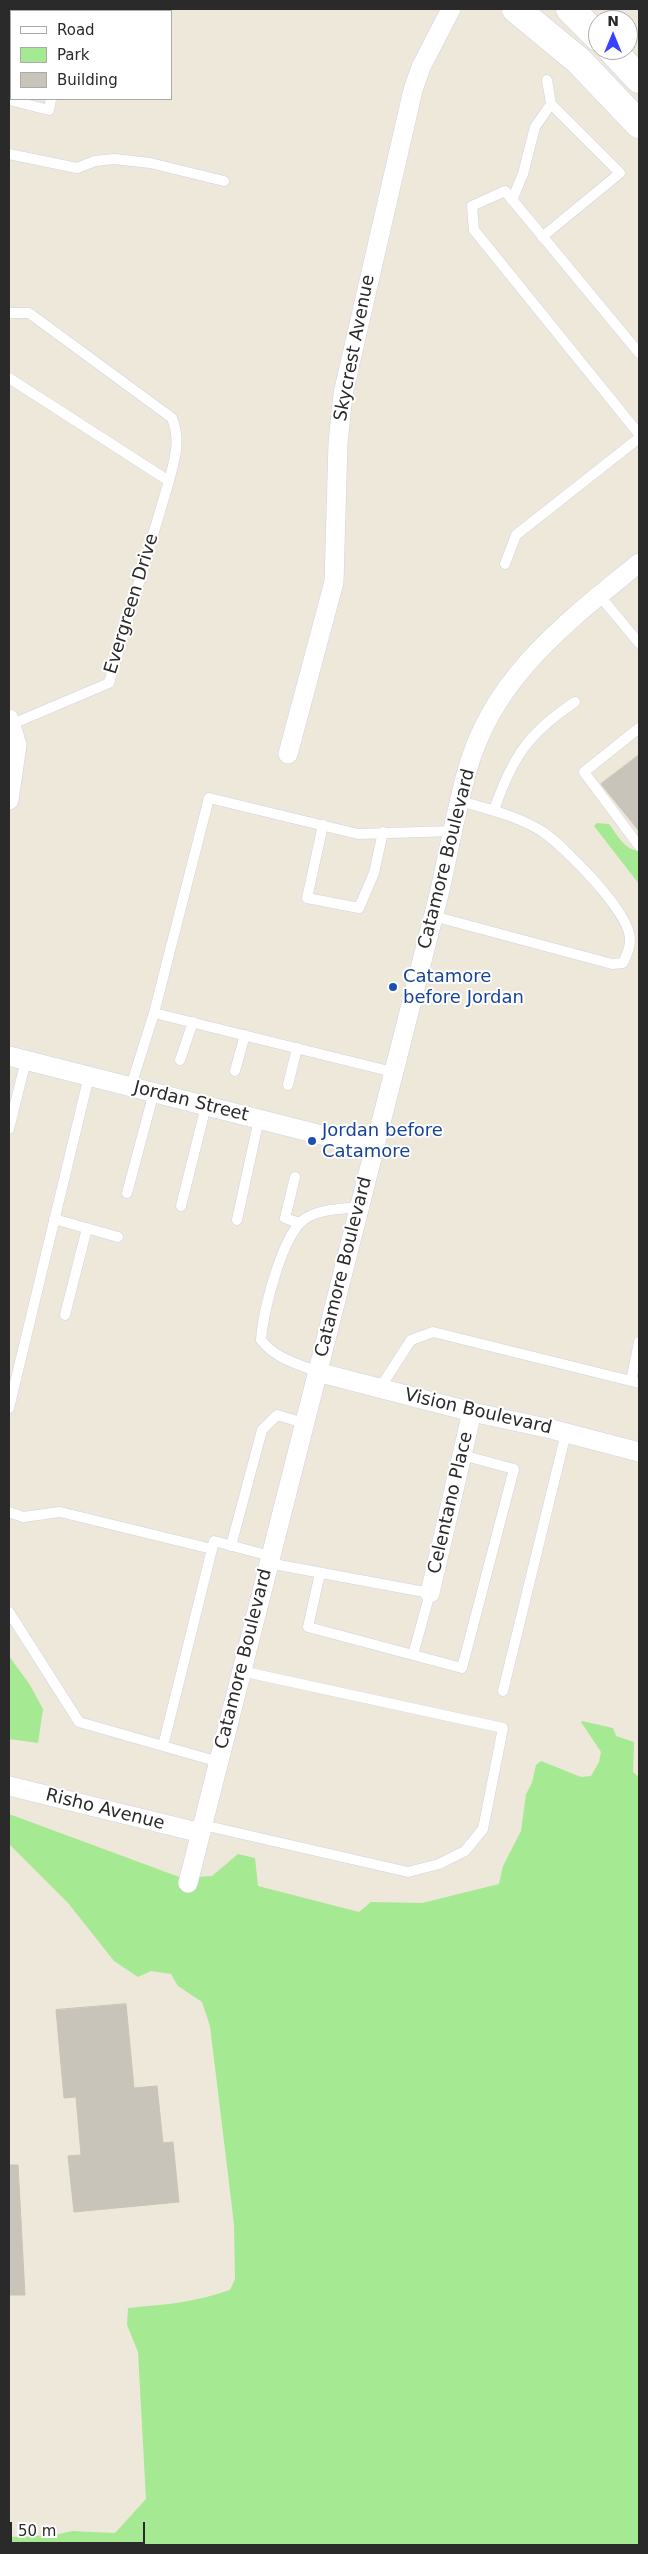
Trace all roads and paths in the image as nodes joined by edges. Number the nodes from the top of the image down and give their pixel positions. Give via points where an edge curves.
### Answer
1 (451, 9) edge
2 (516, 9) edge
3 (570, 9) edge
4 (588, 26) edge
5 (621, 60) edge
6 (639, 79) edge
7 (547, 80) dead end
8 (9, 100) edge
9 (52, 100) edge
10 (551, 104) junction
11 (639, 124) edge
12 (9, 154) edge
13 (224, 181) dead end
14 (512, 200) junction
15 (542, 237) junction
16 (9, 313) edge
17 (639, 353) edge
18 (9, 378) edge
19 (639, 436) edge
20 (169, 481) junction
21 (639, 563) edge
22 (505, 564) dead end
23 (599, 595) junction
24 (639, 643) edge
25 (575, 702) dead end
26 (10, 722) edge
27 (639, 728) edge
28 (288, 754) dead end
29 (9, 800) edge
30 (460, 800) junction
31 (494, 810) junction
32 (322, 825) junction
33 (453, 831) junction
34 (383, 832) junction
35 (639, 846) edge
36 (433, 916) junction
37 (154, 1013) junction
38 (193, 1022) junction
39 (245, 1035) junction
40 (297, 1048) junction
41 (17, 1058) edge
42 (180, 1060) dead end
43 (235, 1071) dead end
44 (393, 1072) junction
45 (89, 1076) junction
46 (288, 1085) dead end
47 (131, 1086) junction
48 (154, 1092) junction
49 (206, 1106) junction
50 (259, 1119) junction
51 (9, 1129) edge
52 (374, 1148) junction
53 (295, 1177) dead end
54 (127, 1193) dead end
55 (181, 1206) dead end
56 (359, 1207) junction
57 (54, 1219) junction
58 (237, 1220) dead end
59 (299, 1223) junction
60 (87, 1228) junction
61 (118, 1238) dead end
62 (65, 1315) dead end
63 (639, 1342) edge
64 (317, 1372) junction
65 (635, 1382) edge
66 (380, 1388) junction
67 (9, 1408) edge
68 (472, 1412) junction
69 (304, 1423) junction
70 (566, 1433) junction
71 (639, 1452) edge
72 (462, 1454) junction
73 (9, 1512) edge
74 (231, 1546) junction
75 (212, 1549) junction
76 (269, 1560) junction
77 (320, 1572) junction
78 (430, 1593) junction
79 (9, 1612) edge
80 (413, 1655) junction
81 (241, 1671) junction
82 (503, 1691) dead end
83 (164, 1746) junction
84 (219, 1762) junction
85 (9, 1786) edge
86 (202, 1829) junction
87 (188, 1883) dead end

1 - 28 street, Skycrest Avenue via 421,66 413,90 356,329 340,418 334,582
2 - 11 main road via 579,60
3 - 4 main road
5 - 6 main road
7 - 10 lane
8 - 9 lane via 49,110
10 - 14 lane via 535,127 523,174
10 - 15 lane via 620,173
12 - 13 lane via 76,168 114,159 150,163
14 - 15 lane
14 - 19 lane via 505,191 472,206 474,230
15 - 17 lane
16 - 20 lane, Evergreen Drive via 29,314 172,418 178,432 178,448
18 - 20 lane
19 - 22 lane via 516,535
20 - 26 lane, Evergreen Drive via 109,683
21 - 23 street, Catamore Boulevard
23 - 24 lane
23 - 30 street, Catamore Boulevard via 534,653 506,687 484,726 467,769
25 - 31 lane via 558,713 524,745 510,767
26 - 29 street, Evergreen Drive via 17,745
27 - 35 lane via 584,772
30 - 31 lane
30 - 33 street, Catamore Boulevard
31 - 36 lane via 542,832 566,851 620,912 631,940 623,963 591,959
32 - 34 lane via 358,834
32 - 34 lane via 307,898 359,908 374,873
32 - 37 lane via 209,798
33 - 34 lane
33 - 36 street, Catamore Boulevard
36 - 44 street, Catamore Boulevard
37 - 38 lane
37 - 47 lane
38 - 39 lane
38 - 42 lane
39 - 40 lane
39 - 43 lane
40 - 44 lane
40 - 46 lane
41 - 45 street, Jordan Street
41 - 51 lane
44 - 52 street, Catamore Boulevard
45 - 47 street, Jordan Street
45 - 57 lane
47 - 48 street, Jordan Street
48 - 49 street, Jordan Street
48 - 54 lane
49 - 50 street, Jordan Street
49 - 55 lane
50 - 52 street, Jordan Street
50 - 58 lane
52 - 56 street, Catamore Boulevard
53 - 59 lane via 285,1218
56 - 59 lane via 334,1209
56 - 64 street, Catamore Boulevard
57 - 60 lane
57 - 67 lane
59 - 64 lane via 276,1268 261,1340 287,1362
60 - 61 lane
60 - 62 lane
63 - 65 lane
64 - 66 street, Vision Boulevard
64 - 69 street, Catamore Boulevard
65 - 66 lane via 433,1332 411,1340
66 - 68 street, Vision Boulevard
68 - 70 street, Vision Boulevard
68 - 72 street, Celentano Place
69 - 74 lane via 277,1415 262,1430
69 - 76 street, Catamore Boulevard
70 - 71 street, Vision Boulevard
70 - 82 lane
72 - 78 street, Celentano Place
72 - 80 lane via 514,1469 462,1668
73 - 75 lane via 23,1517 60,1512
74 - 75 lane via 214,1542
74 - 76 lane
75 - 83 lane
76 - 77 lane
76 - 81 street, Catamore Boulevard
77 - 78 lane
77 - 80 lane via 308,1627
78 - 80 lane
79 - 83 lane via 79,1722
81 - 84 street, Catamore Boulevard
81 - 86 lane via 503,1728 483,1829 465,1851 439,1864 408,1872
83 - 84 lane
84 - 86 street, Catamore Boulevard
85 - 86 street, Risho Avenue
86 - 87 street, Catamore Boulevard

